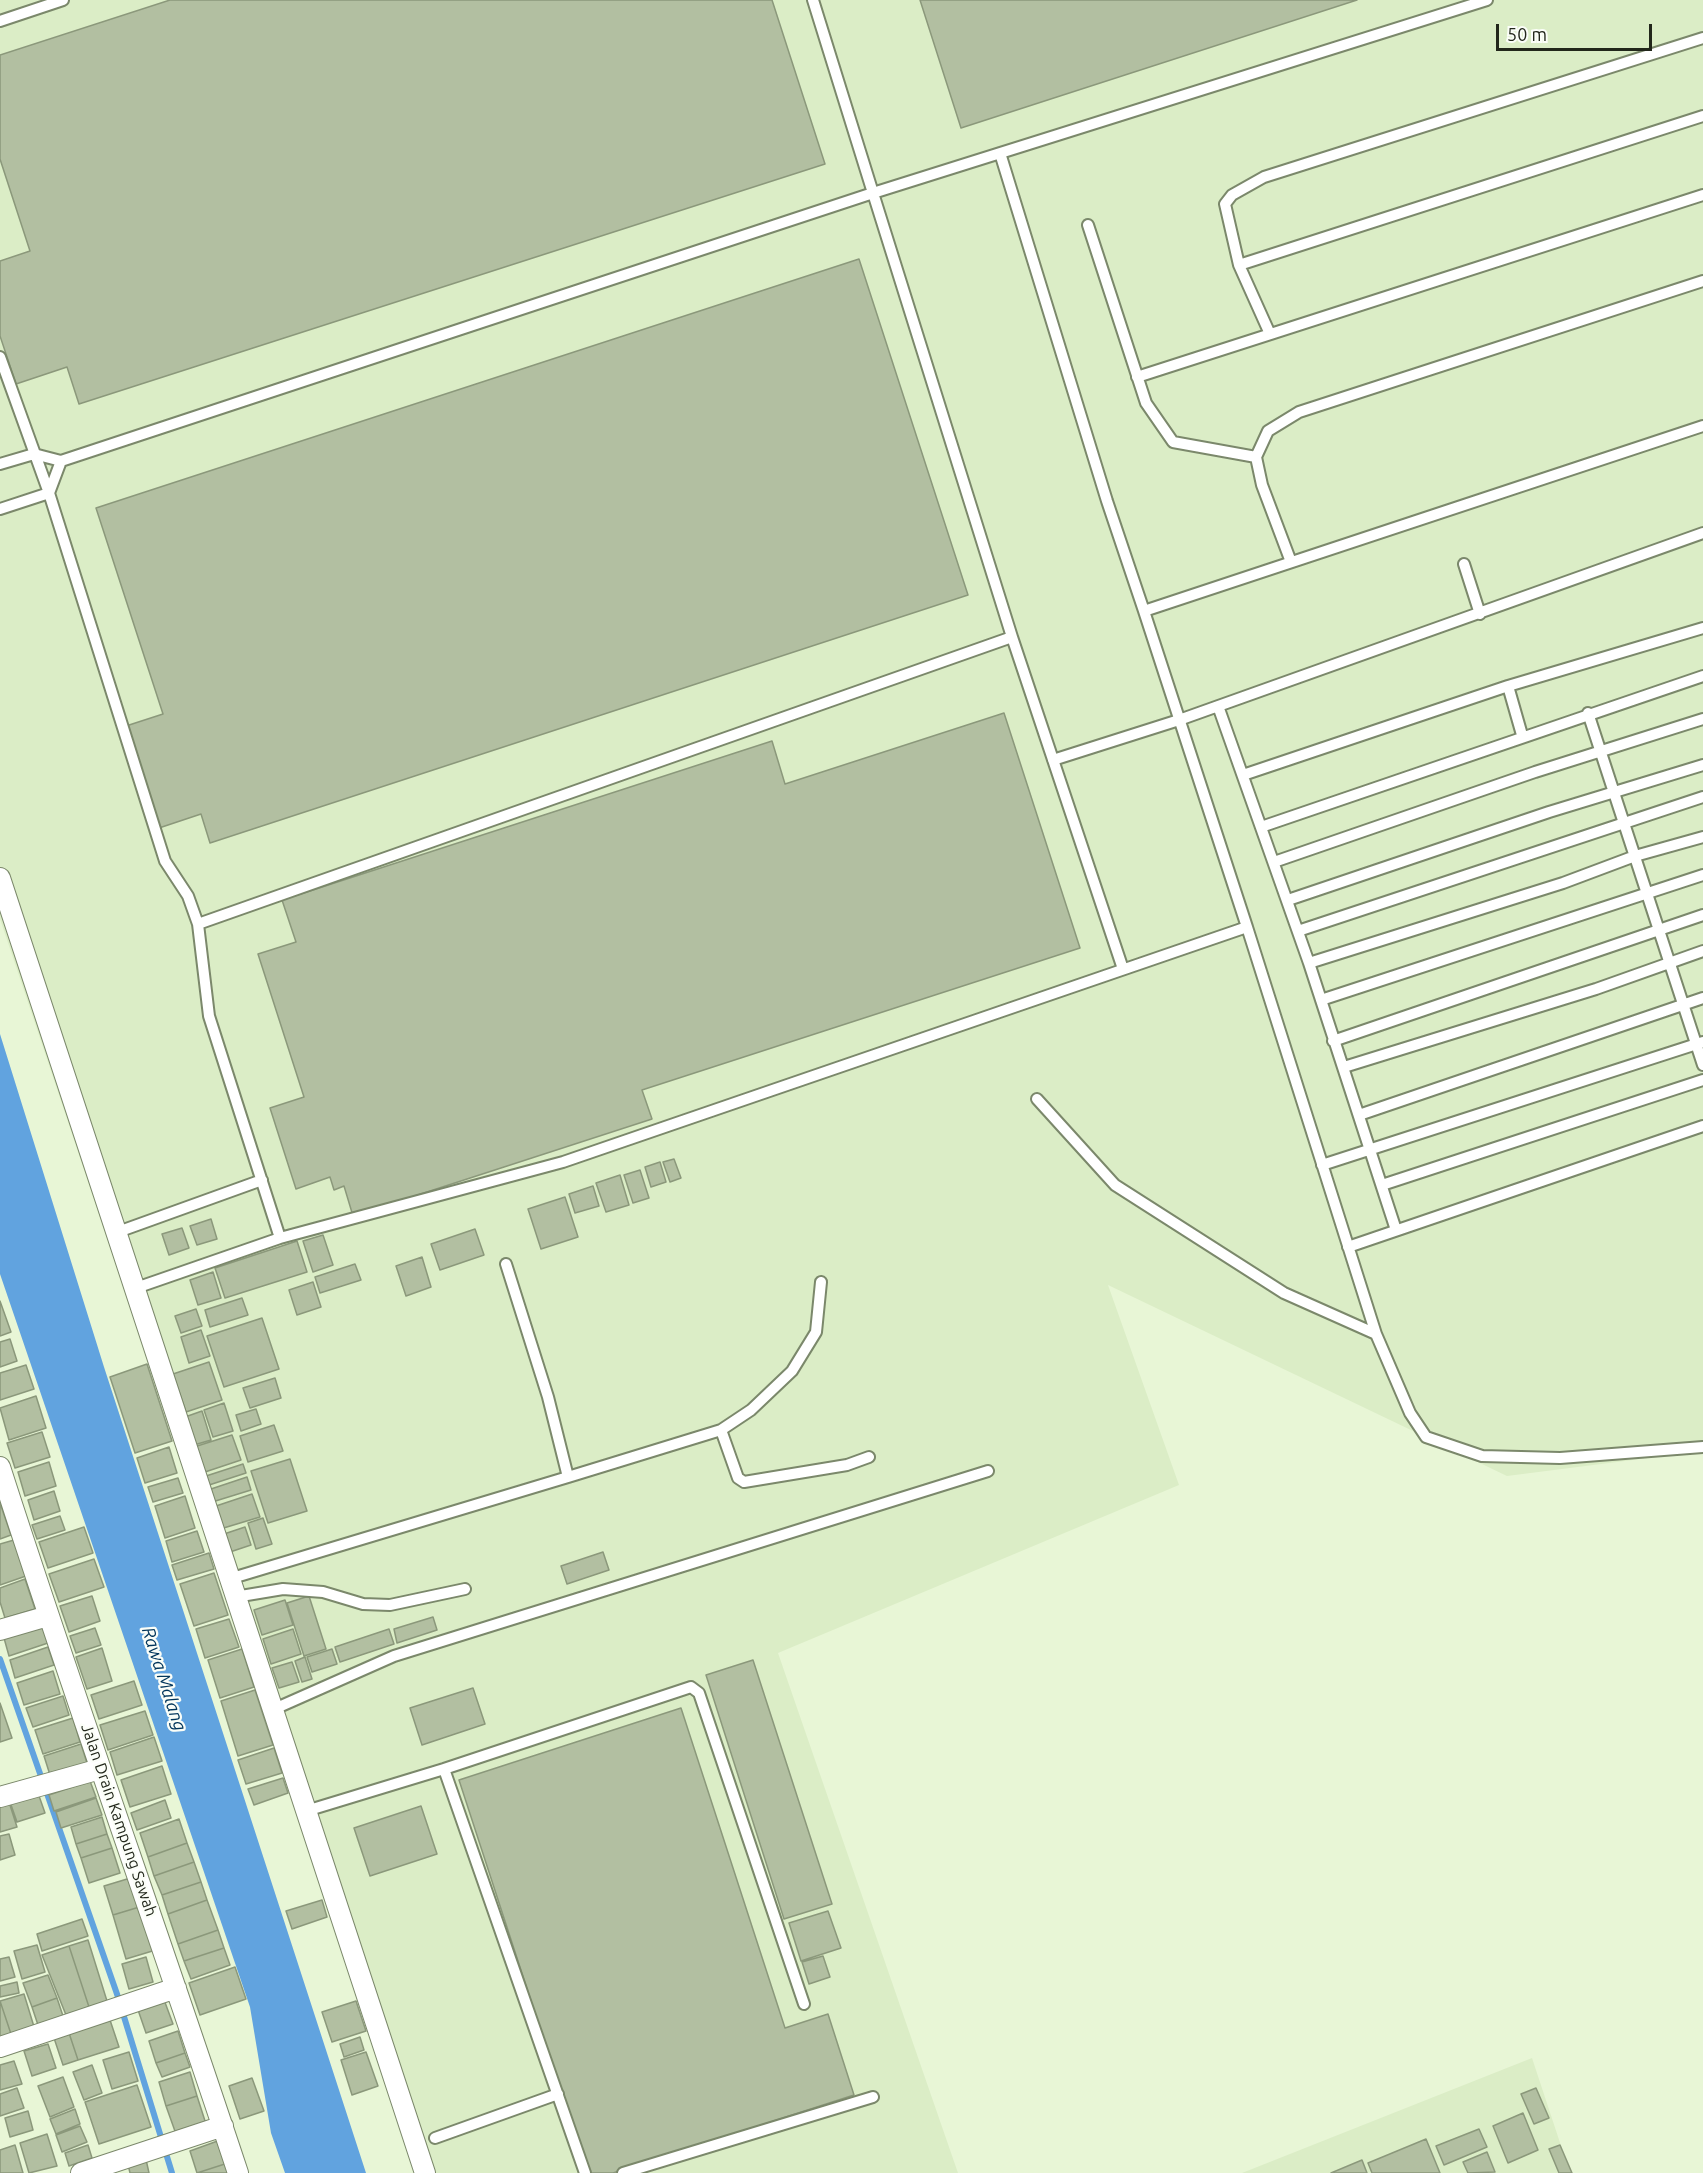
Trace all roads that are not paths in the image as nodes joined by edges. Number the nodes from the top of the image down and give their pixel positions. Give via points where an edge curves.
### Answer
1 (63, 0) edge
2 (813, 0) edge
3 (1487, 0) edge
4 (0, 21) edge
5 (1703, 38) edge
6 (1703, 116) edge
7 (1000, 153) junction
8 (873, 193) junction
9 (1703, 195) edge
10 (1088, 225) dead end
11 (1239, 265) junction
12 (1703, 281) edge
13 (1270, 334) junction
14 (0, 357) edge
15 (1137, 377) junction
16 (1703, 426) edge
17 (34, 454) junction
18 (1256, 457) junction
19 (61, 461) junction
20 (0, 464) edge
21 (49, 493) junction
22 (0, 509) edge
23 (1703, 533) edge
24 (1292, 562) junction
25 (1464, 564) dead end
26 (1144, 611) junction
27 (1480, 614) junction
28 (1703, 628) edge
29 (1012, 637) junction
30 (1703, 676) edge
31 (1508, 686) junction
32 (1218, 706) junction
33 (1588, 713) junction
34 (1703, 719) edge
35 (1179, 720) junction
36 (1522, 735) junction
37 (1601, 751) junction
38 (1053, 760) junction
39 (1703, 765) edge
40 (1243, 775) junction
41 (1614, 792) junction
42 (1703, 796) edge
43 (1624, 824) junction
44 (1261, 827) junction
45 (1703, 837) edge
46 (1635, 856) junction
47 (1274, 862) junction
48 (1703, 875) edge
49 (0, 878) edge
50 (1647, 893) junction
51 (1288, 900) junction
52 (1703, 915) edge
53 (198, 924) junction
54 (1247, 927) junction
55 (1659, 930) junction
56 (1298, 931) junction
57 (1703, 951) edge
58 (1669, 962) junction
59 (1309, 963) junction
60 (1123, 969) junction
61 (1703, 998) edge
62 (1321, 1000) junction
63 (1683, 1004) junction
64 (1333, 1041) junction
65 (1700, 1043) edge
66 (1703, 1065) edge
67 (1344, 1067) junction
68 (1703, 1080) edge
69 (1037, 1099) dead end
70 (1359, 1114) junction
71 (1703, 1126) edge
72 (1370, 1149) junction
73 (1322, 1165) junction
74 (262, 1180) junction
75 (1382, 1185) junction
76 (1396, 1230) junction
77 (115, 1233) junction
78 (280, 1238) junction
79 (1348, 1247) junction
80 (506, 1264) dead end
81 (821, 1282) dead end
82 (133, 1288) junction
83 (1376, 1334) junction
84 (721, 1430) junction
85 (1703, 1448) edge
86 (869, 1457) dead end
87 (0, 1467) edge
88 (988, 1471) dead end
89 (568, 1477) junction
90 (232, 1588) junction
91 (465, 1589) dead end
92 (48, 1616) junction
93 (4, 1628) edge
94 (272, 1710) junction
95 (100, 1769) junction
96 (444, 1769) junction
97 (0, 1797) edge
98 (306, 1811) junction
99 (176, 1988) junction
100 (804, 2004) dead end
101 (0, 2048) edge
102 (558, 2094) junction
103 (873, 2097) dead end
104 (223, 2126) junction
105 (435, 2138) dead end
106 (81, 2173) edge
107 (238, 2173) edge
108 (425, 2173) edge
109 (585, 2173) edge
110 (623, 2173) edge

1 - 4 lane
2 - 8 lane
3 - 7 lane
5 - 11 lane via 1264,177 1232,195 1225,204
6 - 11 lane
7 - 8 lane
7 - 26 lane
8 - 19 lane
8 - 29 lane
9 - 13 lane
10 - 15 lane
11 - 13 lane
12 - 18 lane via 1299,412 1268,431
13 - 15 lane
14 - 17 lane
15 - 18 lane via 1146,403 1173,442
16 - 24 lane
17 - 19 lane
17 - 20 lane
17 - 21 lane
18 - 24 lane via 1262,485
19 - 21 lane
21 - 22 lane
21 - 53 lane via 165,861 189,896
23 - 27 lane
24 - 26 lane
25 - 27 lane
26 - 35 lane
27 - 32 lane
28 - 31 lane
29 - 38 lane
29 - 53 lane
30 - 33 lane
31 - 36 lane
31 - 40 lane
32 - 35 lane
32 - 40 lane
33 - 36 lane
33 - 37 lane
34 - 37 lane
35 - 38 lane
35 - 54 lane
36 - 44 lane
37 - 41 lane
37 - 47 lane
38 - 60 lane
39 - 41 lane
40 - 44 lane
41 - 43 lane
41 - 51 lane
42 - 43 lane
43 - 46 lane
43 - 56 lane
44 - 47 lane
45 - 46 lane
46 - 50 lane
46 - 59 lane via 1563,883
47 - 51 lane
48 - 50 lane
49 - 77 street
50 - 55 lane
50 - 62 lane
51 - 56 lane
52 - 55 lane
53 - 74 lane via 209,1016
54 - 60 lane
54 - 73 lane
55 - 58 lane
55 - 64 lane
56 - 59 lane
57 - 58 lane
58 - 63 lane
58 - 67 lane via 1596,989
59 - 62 lane
60 - 78 lane via 563,1162
61 - 63 lane
62 - 64 lane
63 - 65 lane
63 - 70 lane
64 - 67 lane
65 - 66 lane
65 - 72 lane
67 - 70 lane
68 - 75 lane
69 - 83 lane via 1115,1185 1284,1293
70 - 72 lane
71 - 76 lane
72 - 73 lane
72 - 75 lane
73 - 79 lane
74 - 77 lane
74 - 78 lane
75 - 76 lane
76 - 79 lane
77 - 82 street
78 - 82 lane
79 - 83 lane
80 - 89 lane via 548,1397
81 - 84 lane via 816,1332 792,1371 751,1410
82 - 90 street
83 - 85 lane via 1410,1413 1426,1437 1482,1456 1560,1458
84 - 86 lane via 738,1478 744,1482 846,1465
84 - 89 lane
87 - 92 street, Jalan Drain Kampung Sawah
88 - 94 lane via 394,1656
89 - 90 lane
90 - 91 lane via 323,1592 363,1604 390,1605
90 - 94 street
92 - 93 street
92 - 95 street, Jalan Drain Kampung Sawah
94 - 98 street
95 - 97 street
95 - 99 street, Jalan Drain Kampung Sawah
96 - 98 lane
96 - 100 lane via 691,1688 699,1694
96 - 102 lane
98 - 108 street
99 - 101 street
99 - 104 street, Jalan Drain Kampung Sawah
102 - 105 lane
102 - 109 lane
103 - 110 lane
104 - 106 street
104 - 107 street, Jalan Drain Kampung Sawah

